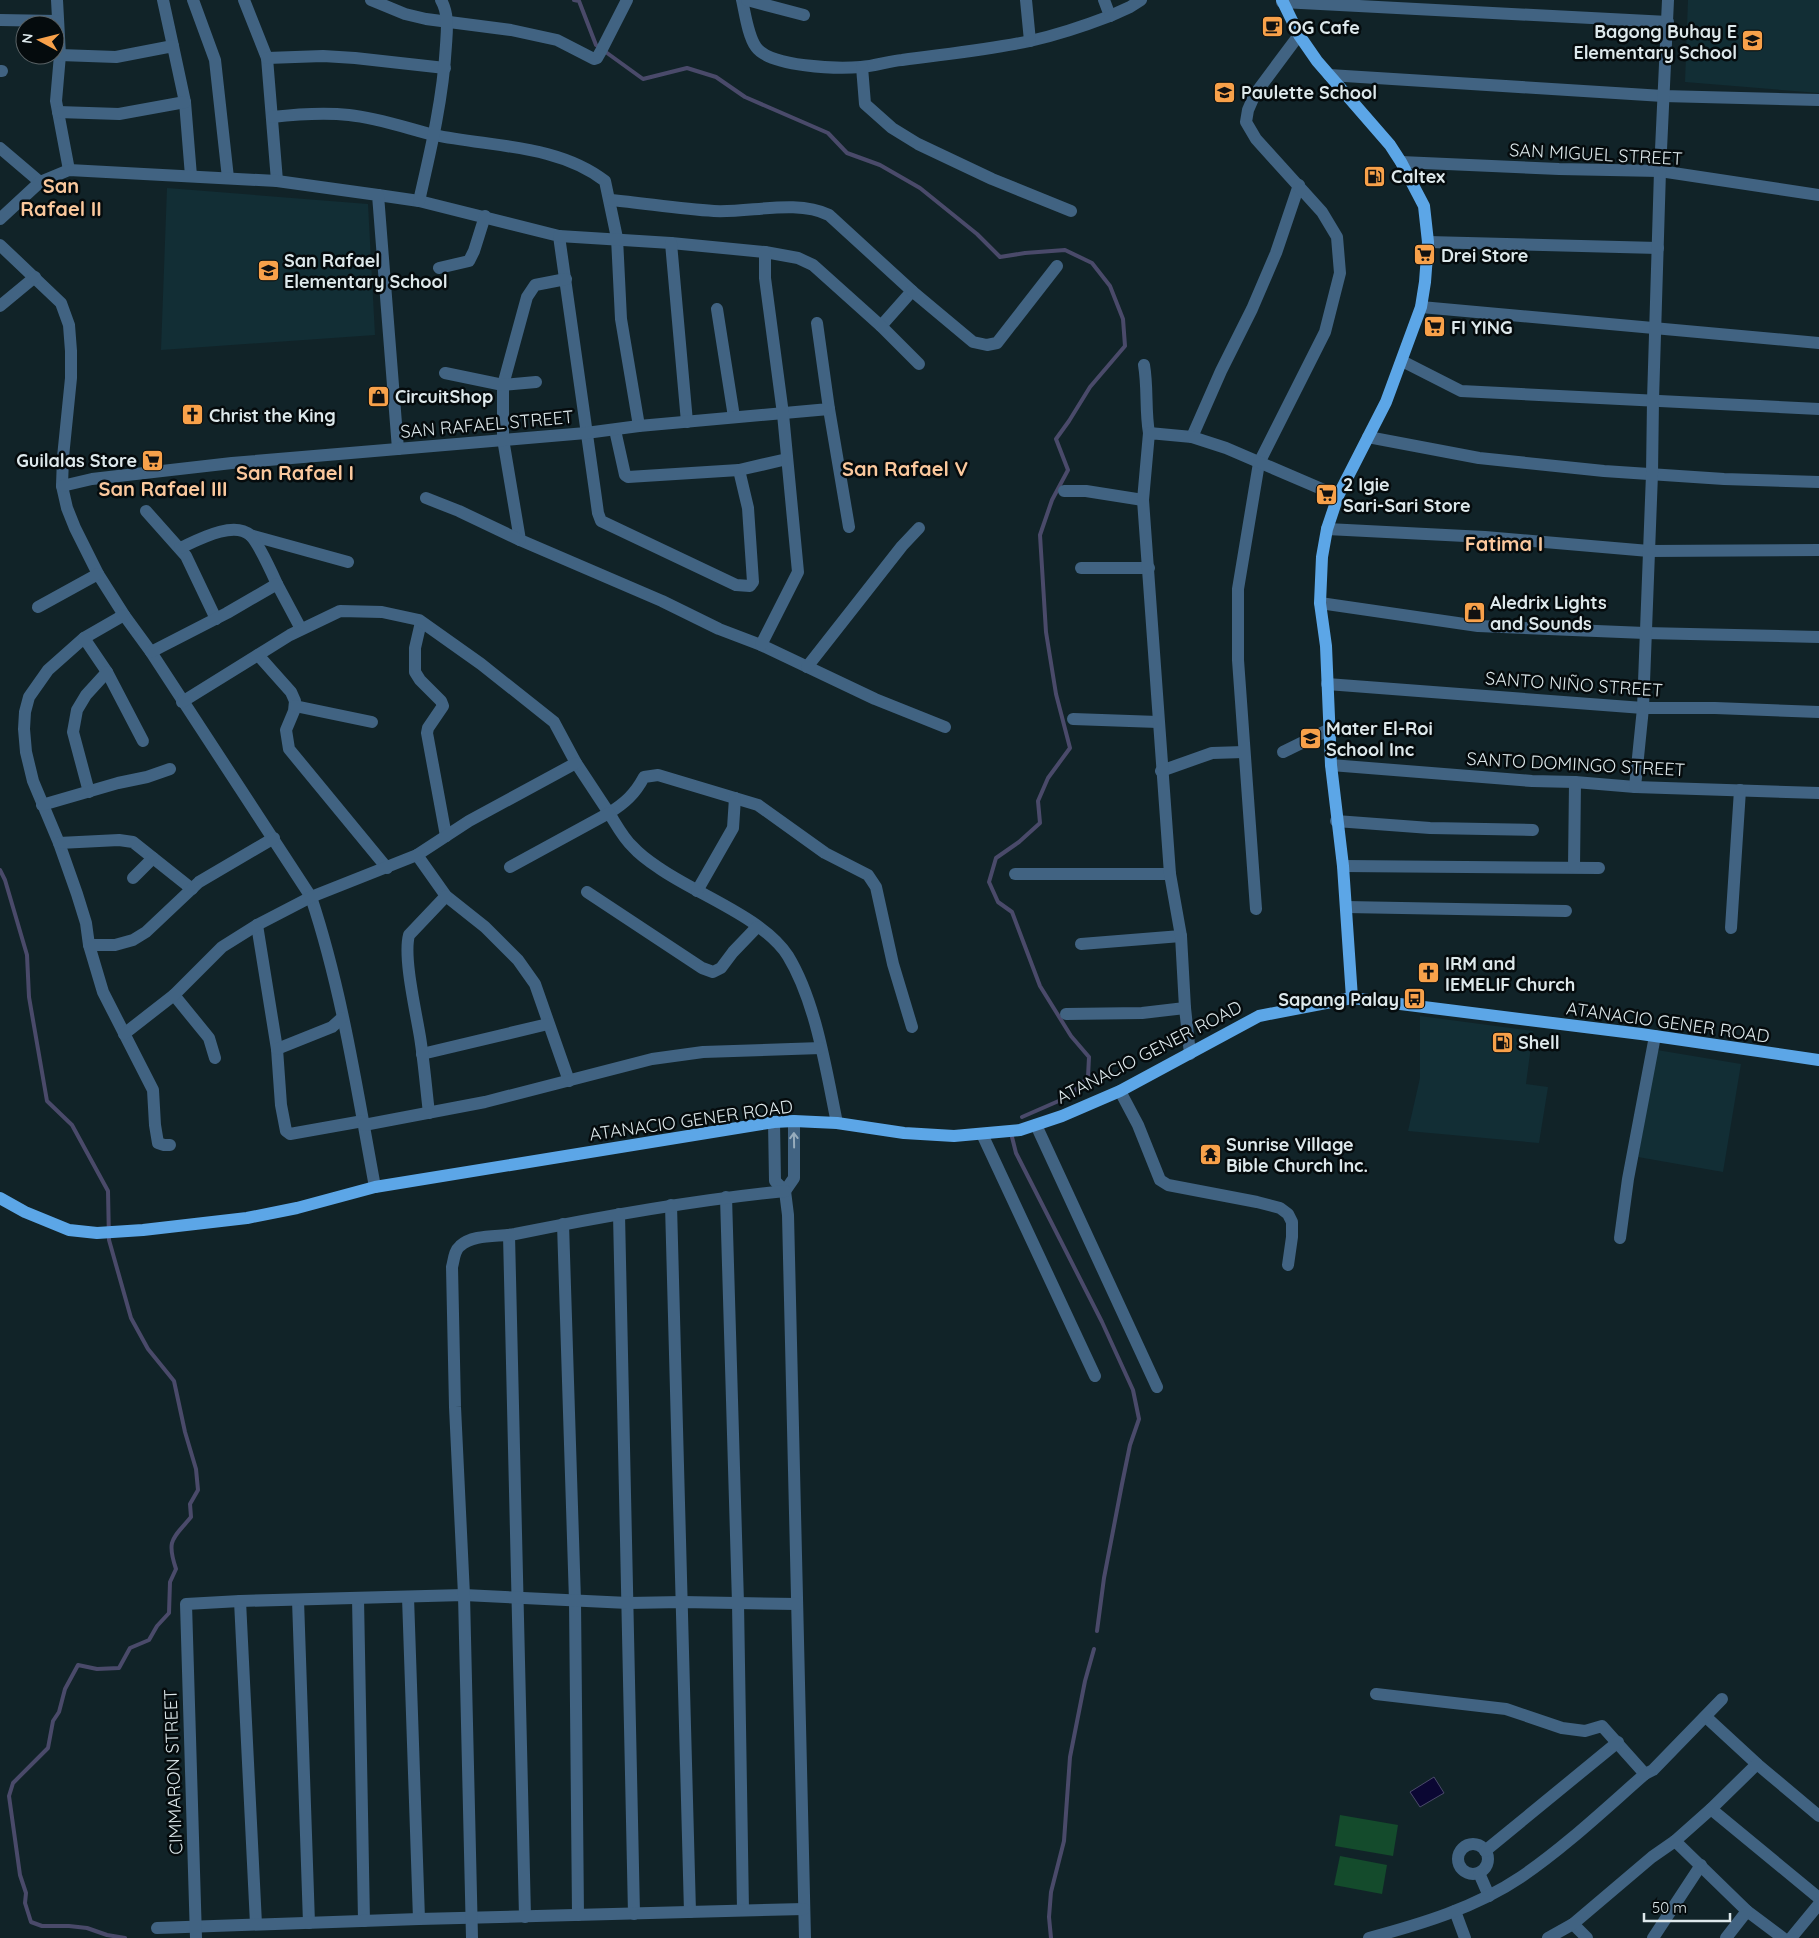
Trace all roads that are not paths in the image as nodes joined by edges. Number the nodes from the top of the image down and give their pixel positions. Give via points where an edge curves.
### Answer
1 (57, 0) edge
2 (163, 0) edge
3 (193, 0) edge
4 (244, 0) edge
5 (371, 0) edge
6 (441, 0) edge
7 (627, 0) edge
8 (742, 0) edge
9 (747, 0) edge
10 (1026, 0) edge
11 (1104, 0) edge
12 (1141, 0) edge
13 (1668, 0) edge
14 (1282, 1) edge
15 (57, 15) edge
16 (804, 16) dead end
17 (1110, 16) junction
18 (0, 20) edge
19 (15, 20) edge
20 (447, 22) junction
21 (1668, 22) junction
22 (1299, 35) junction
23 (1030, 41) junction
24 (173, 46) junction
25 (65, 55) edge
26 (268, 58) junction
27 (59, 65) edge
28 (862, 67) junction
29 (445, 68) junction
30 (1329, 75) junction
31 (1663, 96) junction
32 (1819, 100) edge
33 (186, 102) junction
34 (58, 112) junction
35 (272, 117) junction
36 (434, 135) junction
37 (0, 148) edge
38 (1401, 162) junction
39 (69, 170) junction
40 (1660, 171) junction
41 (191, 176) junction
42 (228, 178) junction
43 (277, 181) junction
44 (40, 182) junction
45 (1299, 185) junction
46 (378, 195) junction
47 (1819, 195) edge
48 (610, 200) junction
49 (419, 201) junction
50 (1070, 211) dead end
51 (485, 216) junction
52 (0, 219) edge
53 (559, 236) junction
54 (617, 238) junction
55 (671, 242) junction
56 (1428, 242) junction
57 (0, 245) edge
58 (1658, 248) junction
59 (765, 252) junction
60 (1057, 266) dead end
61 (439, 268) dead end
62 (35, 277) junction
63 (566, 279) junction
64 (912, 291) junction
65 (1, 304) edge
66 (1421, 307) junction
67 (717, 309) dead end
68 (817, 324) dead end
69 (881, 326) junction
70 (1655, 329) junction
71 (1819, 343) edge
72 (1402, 361) junction
73 (919, 364) dead end
74 (1144, 365) dead end
75 (446, 373) dead end
76 (536, 382) dead end
77 (503, 384) junction
78 (1653, 400) junction
79 (829, 409) junction
80 (1819, 409) edge
81 (783, 414) junction
82 (734, 417) junction
83 (687, 422) junction
84 (638, 426) junction
85 (615, 430) junction
86 (586, 433) junction
87 (1149, 433) junction
88 (1192, 437) junction
89 (1368, 437) junction
90 (503, 440) junction
91 (398, 449) junction
92 (788, 459) junction
93 (1259, 463) junction
94 (739, 470) junction
95 (1652, 474) junction
96 (1819, 482) edge
97 (62, 486) junction
98 (1064, 491) dead end
99 (1338, 496) junction
100 (426, 498) dead end
101 (1143, 500) junction
102 (146, 512) dead end
103 (849, 527) dead end
104 (919, 528) dead end
105 (1327, 529) junction
106 (250, 535) junction
107 (520, 540) junction
108 (180, 548) junction
109 (1649, 550) junction
110 (1819, 550) edge
111 (348, 562) dead end
112 (1081, 568) dead end
113 (1148, 568) junction
114 (98, 574) junction
115 (277, 584) junction
116 (1320, 603) junction
117 (38, 607) dead end
118 (124, 615) junction
119 (216, 619) junction
120 (421, 622) junction
121 (301, 629) junction
122 (1645, 632) junction
123 (1819, 636) edge
124 (84, 638) junction
125 (761, 645) junction
126 (151, 652) junction
127 (258, 654) junction
128 (807, 667) junction
129 (107, 672) junction
130 (1327, 684) junction
131 (182, 702) junction
132 (295, 706) junction
133 (1643, 708) junction
134 (1819, 712) edge
135 (1073, 718) dead end
136 (372, 722) dead end
137 (1158, 722) junction
138 (945, 727) dead end
139 (1330, 729) junction
140 (143, 741) dead end
141 (1244, 752) junction
142 (1283, 752) dead end
143 (576, 763) junction
144 (1331, 765) junction
145 (170, 768) dead end
146 (1162, 771) junction
147 (1575, 782) junction
148 (1635, 787) junction
149 (1740, 790) junction
150 (89, 792) junction
151 (1819, 792) edge
152 (735, 798) junction
153 (42, 805) junction
154 (609, 813) junction
155 (1336, 821) junction
156 (1534, 830) dead end
157 (446, 836) junction
158 (274, 838) junction
159 (59, 843) junction
160 (417, 855) junction
161 (153, 858) junction
162 (1343, 866) junction
163 (510, 867) dead end
164 (1574, 867) junction
165 (387, 868) junction
166 (1599, 868) dead end
167 (1015, 874) dead end
168 (1170, 874) junction
169 (133, 878) dead end
170 (192, 889) junction
171 (697, 891) junction
172 (587, 892) dead end
173 (446, 896) junction
174 (311, 897) junction
175 (1346, 907) junction
176 (1256, 909) dead end
177 (1566, 911) dead end
178 (256, 925) junction
179 (757, 926) junction
180 (1731, 928) dead end
181 (1181, 936) junction
182 (1081, 944) dead end
183 (89, 945) junction
184 (174, 995) junction
185 (1352, 998) junction
186 (1185, 1008) junction
187 (1066, 1014) dead end
188 (342, 1018) junction
189 (548, 1024) junction
190 (912, 1027) dead end
191 (124, 1034) junction
192 (1655, 1036) junction
193 (821, 1048) junction
194 (277, 1049) junction
195 (422, 1054) junction
196 (1190, 1054) junction
197 (215, 1058) dead end
198 (1819, 1060) edge
199 (568, 1080) junction
200 (1120, 1091) junction
201 (428, 1113) junction
202 (794, 1121) junction
203 (774, 1122) junction
204 (363, 1123) junction
205 (837, 1123) junction
206 (1036, 1125) junction
207 (982, 1134) junction
208 (170, 1145) dead end
209 (375, 1187) junction
210 (785, 1191) junction
211 (726, 1197) junction
212 (0, 1198) edge
213 (671, 1205) junction
214 (619, 1214) junction
215 (563, 1224) junction
216 (509, 1235) junction
217 (1620, 1238) dead end
218 (1288, 1265) dead end
219 (1095, 1376) dead end
220 (1157, 1388) dead end
221 (464, 1595) junction
222 (408, 1597) junction
223 (358, 1598) junction
224 (517, 1598) junction
225 (240, 1600) junction
226 (298, 1600) junction
227 (575, 1601) junction
228 (682, 1602) junction
229 (738, 1602) junction
230 (628, 1603) junction
231 (797, 1604) junction
232 (1376, 1694) dead end
233 (1722, 1699) dead end
234 (1706, 1717) junction
235 (1618, 1742) junction
236 (1757, 1764) junction
237 (1645, 1774) junction
238 (1711, 1809) junction
239 (1819, 1816) edge
240 (1676, 1841) junction
241 (1485, 1851) junction
242 (1700, 1865) junction
243 (1479, 1873) junction
244 (1489, 1896) junction
245 (1819, 1898) edge
246 (1819, 1904) edge
247 (804, 1909) junction
248 (744, 1910) junction
249 (1454, 1911) junction
250 (1747, 1911) junction
251 (690, 1912) junction
252 (634, 1914) junction
253 (578, 1915) junction
254 (525, 1916) junction
255 (472, 1918) junction
256 (419, 1919) junction
257 (364, 1921) junction
258 (309, 1923) junction
259 (256, 1924) junction
260 (1573, 1924) junction
261 (157, 1928) dead end
262 (196, 1933) edge
263 (472, 1938) edge
264 (805, 1938) edge
265 (1369, 1938) edge
266 (1465, 1938) edge
267 (1548, 1938) edge
268 (1586, 1938) edge
269 (1653, 1938) edge
270 (1726, 1938) edge
271 (1783, 1938) edge
272 (1791, 1938) edge

1 - 15 street
2 - 24 street
3 - 42 street via 215,60
4 - 26 street
5 - 20 street via 405,14
6 - 20 street
7 - 20 street via 594,59 557,40 512,30
8 - 28 street via 756,48 776,60
9 - 16 street
10 - 23 street
11 - 17 street
12 - 17 street
13 - 21 street
14 - 21 street
14 - 22 main road
17 - 23 street
18 - 19 street
20 - 29 street
21 - 31 street
22 - 30 main road
22 - 45 street via 1255,94 1246,122 1256,139
23 - 28 street
24 - 25 street via 116,57
24 - 33 street
26 - 29 street via 323,56
26 - 35 street
27 - 34 street
28 - 50 street via 865,104 892,128 992,180
29 - 36 street
30 - 31 street
30 - 38 main road
31 - 32 street
31 - 40 street
33 - 34 street via 119,114
33 - 41 street
34 - 39 street
35 - 36 street via 312,113 349,115
35 - 43 street
36 - 48 street via 537,151 587,168 605,180
36 - 49 street
37 - 44 street
38 - 40 street, SAN MIGUEL STREET via 1559,170
38 - 56 main road via 1424,206
39 - 41 street
39 - 44 street
40 - 47 street, SAN MIGUEL STREET
40 - 58 street
41 - 42 street
42 - 43 street
43 - 46 street
44 - 52 street
45 - 88 street via 1276,253
45 - 93 street via 1322,212 1337,237 1340,273 1325,332
46 - 49 street
46 - 91 street
48 - 54 street
48 - 64 street via 715,211 806,208 821,211
49 - 51 street
51 - 53 street
51 - 61 street via 469,260
53 - 54 street
53 - 63 street
54 - 55 street
54 - 84 street via 621,319
55 - 59 street
55 - 83 street
56 - 58 street
56 - 66 main road
57 - 62 street
58 - 70 street
59 - 69 street via 798,258 813,265
59 - 81 street via 765,278
60 - 64 street via 997,344 973,342
62 - 65 street
62 - 97 street via 61,303 69,325 71,378
63 - 77 street via 535,285 526,297
63 - 86 street
64 - 69 street
66 - 70 street
66 - 72 main road
67 - 82 street
68 - 79 street
69 - 73 street
70 - 71 street
70 - 78 street
72 - 78 street via 1461,391
72 - 89 main road
74 - 87 street
75 - 77 street
76 - 77 street
77 - 90 street
78 - 80 street
78 - 95 street
79 - 81 street, SAN RAFAEL STREET
79 - 103 street
81 - 82 street, SAN RAFAEL STREET
81 - 92 street
82 - 83 street, SAN RAFAEL STREET
83 - 84 street, SAN RAFAEL STREET
84 - 85 street, SAN RAFAEL STREET
85 - 86 street, SAN RAFAEL STREET
85 - 94 street via 624,475 628,477
86 - 90 street, SAN RAFAEL STREET
86 - 94 street via 601,521 736,586 750,586 753,582 748,508
87 - 88 street
87 - 101 street
88 - 93 street
89 - 95 street via 1479,458
89 - 99 main road
90 - 91 street, SAN RAFAEL STREET
90 - 107 street
91 - 97 street, SAN RAFAEL STREET via 232,462 92,479
92 - 94 street
92 - 125 street via 798,572
93 - 99 street
93 - 141 street via 1238,589 1238,660
95 - 96 street
95 - 109 street
97 - 114 street via 75,528
98 - 101 street
99 - 105 main road
100 - 107 street
101 - 113 street
102 - 108 street
104 - 128 street
105 - 109 street
105 - 116 main road
106 - 108 street via 238,530 209,534
106 - 111 street
106 - 115 street
107 - 125 street
108 - 119 street
109 - 110 street
109 - 122 street
112 - 113 street
113 - 137 street
114 - 117 street
114 - 118 street
115 - 119 street
115 - 121 street
116 - 122 street via 1478,626
116 - 130 main road
118 - 124 street
118 - 126 street
119 - 126 street
120 - 121 street via 382,612 340,611
120 - 143 street via 554,722
120 - 157 street via 415,648 415,672 444,706 428,728 428,733
121 - 127 street
122 - 123 street
122 - 133 street
124 - 129 street
124 - 153 street via 48,670 29,696 25,712 26,752
125 - 128 street
126 - 131 street
127 - 131 street
127 - 132 street via 291,692
128 - 138 street
129 - 140 street
129 - 150 street via 86,695 78,710 73,732
130 - 133 street, SANTO NIÑO STREET
130 - 139 main road
131 - 158 street
132 - 136 street
132 - 165 street via 286,730 289,749
133 - 134 street, SANTO NIÑO STREET
133 - 148 street
135 - 137 street
137 - 146 street
139 - 142 street
139 - 144 main road
141 - 146 street via 1212,753
141 - 176 street
143 - 154 street
143 - 157 street
144 - 147 street, SANTO DOMINGO STREET
144 - 155 main road
145 - 150 street
146 - 168 street
147 - 148 street, SANTO DOMINGO STREET
147 - 164 street
148 - 149 street, SANTO DOMINGO STREET
149 - 151 street, SANTO DOMINGO STREET
149 - 180 street
150 - 153 street
152 - 154 street via 649,775 644,777 637,791
152 - 171 street via 733,828
152 - 190 street via 758,805 825,853 868,875 876,887
153 - 159 street
154 - 163 street
154 - 171 street via 631,846 660,869
155 - 156 street via 1430,828
155 - 162 main road
157 - 160 street
158 - 170 street via 198,882
158 - 174 street
159 - 161 street via 133,842
159 - 183 street via 86,923
160 - 165 street
160 - 173 street
161 - 169 street
161 - 170 street
162 - 164 street
162 - 175 main road
164 - 166 street
165 - 174 street
167 - 168 street
168 - 181 street
170 - 183 street via 134,940 115,945
171 - 179 street
172 - 179 street via 702,968 713,972 721,968
173 - 189 street via 518,960 535,984
173 - 195 street via 407,942
174 - 178 street
174 - 188 street
175 - 177 street
175 - 185 main road
178 - 184 street via 222,947
178 - 194 street
179 - 193 street via 787,955 804,989
181 - 182 street
181 - 186 street
183 - 191 street via 103,992
184 - 191 street
184 - 197 street via 209,1038
185 - 192 main road, ATANACIO GENER ROAD
185 - 196 main road, ATANACIO GENER ROAD via 1259,1016
186 - 187 street via 1142,1013
186 - 196 street
188 - 194 street via 332,1027
188 - 204 street
189 - 195 street
189 - 199 street
191 - 208 street via 153,1090 158,1143
192 - 198 main road, ATANACIO GENER ROAD
192 - 217 street
193 - 199 street via 703,1052 652,1059
193 - 205 street
194 - 204 street via 286,1131 290,1134
195 - 201 street
196 - 200 main road, ATANACIO GENER ROAD
199 - 201 street
200 - 206 main road, ATANACIO GENER ROAD
200 - 218 street via 1160,1180 1168,1185 1280,1208 1288,1214 1292,1222
201 - 204 street
202 - 203 main road, ATANACIO GENER ROAD
202 - 205 main road, ATANACIO GENER ROAD
210 -> 202 street via 794,1178
203 - 209 main road, ATANACIO GENER ROAD
203 - 210 street via 775,1181
204 - 209 street
205 - 207 main road, ATANACIO GENER ROAD via 904,1133
206 - 207 main road, ATANACIO GENER ROAD
206 - 220 street
207 - 219 street
209 - 212 main road, ATANACIO GENER ROAD via 247,1218 97,1233 70,1230
210 - 211 street
210 - 231 street
211 - 213 street
211 - 229 street
213 - 214 street
213 - 228 street
214 - 215 street
214 - 230 street
215 - 216 street
215 - 227 street
216 - 221 street via 472,1239 459,1246 452,1267
216 - 224 street
221 - 222 street
221 - 224 street
221 - 255 street
222 - 223 street
222 - 256 street
223 - 226 street
223 - 257 street
224 - 227 street
224 - 254 street
225 - 226 street
225 - 259 street
225 - 262 street, CIMMARON STREET via 186,1604
226 - 258 street
227 - 230 street
227 - 253 street
228 - 229 street
228 - 230 street
228 - 251 street
229 - 231 street
229 - 248 street
230 - 252 street
231 - 247 street
232 - 235 street via 1506,1709 1562,1728 1585,1731 1602,1726
233 - 234 street
234 - 236 street
234 - 237 street via 1653,1770
235 - 237 street
235 - 241 street
236 - 238 street
236 - 239 street
237 - 244 street via 1555,1851
238 - 240 street
238 - 245 street
240 - 242 street
240 - 260 street via 1652,1857
241 - 243 street via 1488,1860
241 - 243 street via 1471,1845 1459,1854 1461,1868 1469,1874
242 - 250 street
242 - 269 street
243 - 244 street
244 - 249 street
246 - 272 street
247 - 248 street
247 - 264 street
248 - 251 street
249 - 265 street
249 - 266 street
250 - 270 street
250 - 271 street
251 - 252 street
252 - 253 street
253 - 254 street
254 - 255 street
255 - 256 street
255 - 263 street
256 - 257 street
257 - 258 street
258 - 259 street
259 - 262 street
260 - 267 street
260 - 268 street
261 - 262 street

